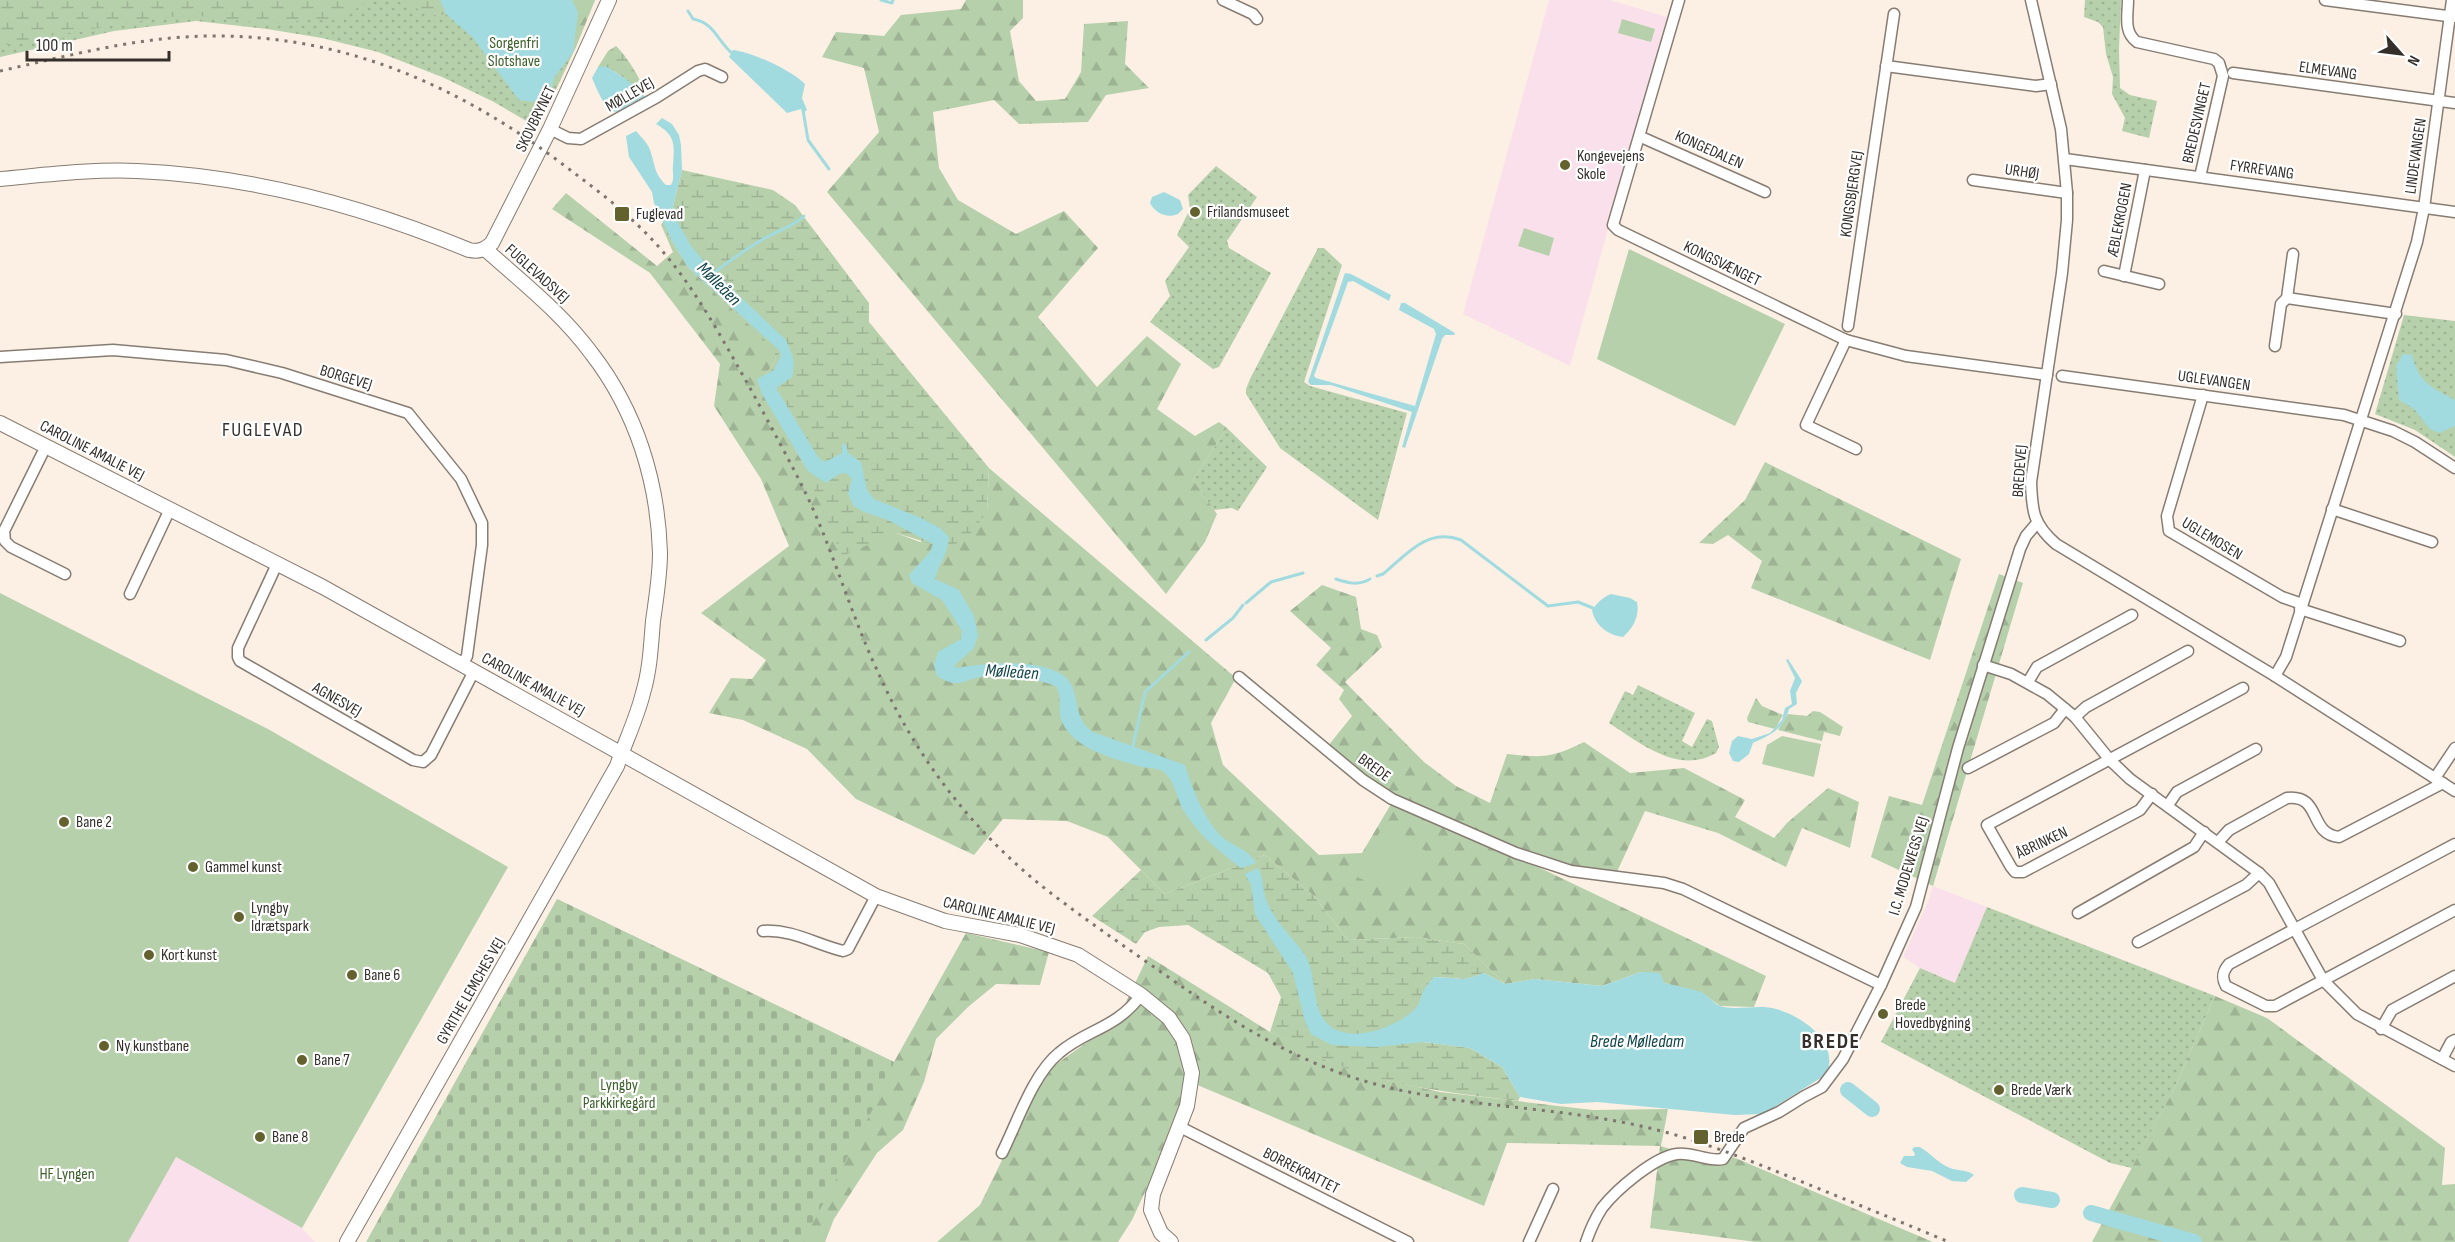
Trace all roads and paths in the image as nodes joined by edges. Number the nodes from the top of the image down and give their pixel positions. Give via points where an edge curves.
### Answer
1 (609, 0) edge
2 (1223, 0) edge
3 (1679, 0) edge
4 (2031, 0) edge
5 (2128, 0) edge
6 (2325, 0) edge
7 (2452, 0) edge
8 (1894, 14) dead end
9 (2453, 17) edge
10 (1257, 19) dead end
11 (1886, 66) junction
12 (2233, 73) dead end
13 (722, 77) dead end
14 (2051, 84) junction
15 (2439, 101) junction
16 (2455, 103) edge
17 (550, 129) junction
18 (1641, 137) junction
19 (2065, 159) junction
20 (2145, 170) junction
21 (2200, 177) junction
22 (0, 178) edge
23 (1973, 180) dead end
24 (1765, 192) dead end
25 (2067, 194) junction
26 (2424, 208) junction
27 (2455, 212) edge
28 (485, 249) junction
29 (2293, 254) dead end
30 (2104, 272) dead end
31 (2124, 276) junction
32 (2159, 284) dead end
33 (2287, 298) junction
34 (2396, 314) junction
35 (1848, 327) dead end
36 (1846, 340) junction
37 (2275, 346) dead end
38 (0, 357) edge
39 (2047, 375) junction
40 (2062, 376) dead end
41 (2204, 395) junction
42 (2361, 419) junction
43 (0, 423) edge
44 (46, 446) junction
45 (1856, 449) dead end
46 (2455, 468) edge
47 (170, 509) junction
48 (2332, 509) junction
49 (2037, 523) junction
50 (2432, 542) dead end
51 (277, 564) junction
52 (65, 574) dead end
53 (130, 594) dead end
54 (2301, 607) junction
55 (2133, 615) dead end
56 (2400, 641) dead end
57 (2188, 651) dead end
58 (1983, 665) junction
59 (468, 668) junction
60 (1239, 676) dead end
61 (2275, 676) junction
62 (2028, 682) junction
63 (2243, 688) dead end
64 (2065, 709) junction
65 (2075, 717) junction
66 (2455, 748) edge
67 (2256, 749) dead end
68 (621, 754) junction
69 (2110, 760) junction
70 (1968, 768) dead end
71 (2439, 781) junction
72 (2455, 791) edge
73 (2152, 794) junction
74 (2168, 805) junction
75 (2204, 832) junction
76 (2218, 842) junction
77 (2455, 844) edge
78 (2259, 873) junction
79 (876, 896) junction
80 (2455, 910) edge
81 (2078, 913) dead end
82 (2295, 928) junction
83 (763, 931) dead end
84 (2138, 942) dead end
85 (2455, 976) edge
86 (2323, 980) junction
87 (1881, 985) junction
88 (1141, 995) junction
89 (2381, 1029) junction
90 (2455, 1040) edge
91 (2442, 1059) junction
92 (2455, 1066) edge
93 (1180, 1127) junction
94 (1002, 1153) dead end
95 (1553, 1189) dead end
96 (347, 1242) edge
97 (1171, 1242) edge
98 (1408, 1242) edge
99 (1529, 1242) edge
100 (1586, 1242) edge

1 - 17 street, SKOVBRYNET
2 - 10 street
3 - 18 street, KONGSVÆNGET
4 - 14 street, BREDEVEJ
5 - 21 street, BREDESVINGET via 2127,31 2131,38 2214,59 2222,69
6 - 9 street
7 - 9 street, LINDEVANGEN
8 - 11 street, KONGSBJERGVEJ
9 - 15 street, LINDEVANGEN
11 - 14 street via 2036,86
11 - 35 street, KONGSBJERGVEJ
12 - 15 street, ELMEVANG
13 - 17 street, MØLLEVEJ via 705,69 698,71 581,139 568,138
14 - 19 street, BREDEVEJ
15 - 16 street, ELMEVANG
15 - 26 street, LINDEVANGEN
17 - 28 street, SKOVBRYNET via 492,243
18 - 24 street, KONGEDALEN
18 - 36 street, KONGSVÆNGET via 1613,225
19 - 20 street, FYRREVANG
19 - 25 street, BREDEVEJ
20 - 21 street, FYRREVANG
20 - 31 street, ÆBLEKROGEN
21 - 26 street, FYRREVANG
22 - 28 street, FUGLEVADSVEJ via 137,171 232,180 361,210 469,250
23 - 25 street, URHØJ
25 - 39 street, BREDEVEJ via 2062,273
26 - 27 street, FYRREVANG
26 - 34 street, LINDEVANGEN
28 - 68 street, FUGLEVADSVEJ via 555,310 591,352 623,403 649,466 659,566 644,693
29 - 33 street
30 - 31 street, ÆBLEKROGEN
31 - 32 street, ÆBLEKROGEN
33 - 34 street
33 - 37 street via 2281,304
34 - 42 street, LINDEVANGEN
36 - 39 street, KONGSVÆNGET via 1906,356
36 - 45 street via 1806,425
38 - 59 street, BORGEVEJ via 113,350 226,360 282,373 408,413 461,478 482,523 466,656
39 - 49 street, BREDEVEJ via 2031,482
40 - 41 street, UGLEVANGEN
41 - 42 street, UGLEVANGEN
41 - 54 street, UGLEMOSEN via 2167,516 2169,531
42 - 46 street, UGLEVANGEN via 2415,442
42 - 48 street, LINDEVANGEN
43 - 44 street, CAROLINE AMALIE VEJ
44 - 47 street, CAROLINE AMALIE VEJ
44 - 52 street via 4,531 5,541
47 - 51 street, CAROLINE AMALIE VEJ
47 - 53 street
48 - 50 street
48 - 54 street, LINDEVANGEN
49 - 58 street, I.C. MODEWEGS VEJ via 2020,549
49 - 61 street via 2056,544
51 - 59 street, CAROLINE AMALIE VEJ
51 - 59 street, AGNESVEJ via 238,648 240,661 413,760 423,762 431,755
54 - 56 street
54 - 61 street, LINDEVANGEN via 2286,657
55 - 62 street via 2037,667
57 - 65 street via 2085,707
58 - 62 street
58 - 87 street, I.C. MODEWEGS VEJ via 1916,907
59 - 68 street, CAROLINE AMALIE VEJ
60 - 87 street, BREDE via 1363,780 1392,799 1516,853 1571,871 1683,889
61 - 71 street
62 - 64 street
63 - 69 street, ÅBRINKEN
64 - 65 street
64 - 70 street via 2054,723
65 - 69 street
66 - 71 street
67 - 74 street via 2177,792
68 - 79 street, CAROLINE AMALIE VEJ
68 - 96 street, GYRITHE LEMCHES VEJ
69 - 73 street
69 - 73 street, ÅBRINKEN via 1987,825 2015,872 2023,872 2139,810
71 - 72 street
71 - 76 street via 2339,837 2322,831 2309,804 2296,797 2229,830
73 - 74 street
74 - 75 street
75 - 76 street
75 - 81 street via 2194,847
76 - 78 street
77 - 82 street
78 - 82 street
78 - 84 street via 2246,885
79 - 83 street via 848,949 832,948 795,933
79 - 88 street, CAROLINE AMALIE VEJ via 945,921 1049,944 1086,959
80 - 86 street
82 - 86 street
82 - 86 street via 2229,964 2223,974 2226,986 2266,1006 2275,1006
85 - 89 street via 2392,1010
86 - 89 street via 2357,1014
87 - 100 street, I.C. MODEWEGS VEJ via 1843,1059 1822,1087 1744,1128 1723,1159 1679,1154 1657,1162 1602,1209
88 - 93 street, CAROLINE AMALIE VEJ via 1169,1018 1188,1053 1191,1091
88 - 94 street via 1122,1017 1060,1052 1050,1062
89 - 91 street
90 - 91 street
91 - 92 street
93 - 97 street, CAROLINE AMALIE VEJ via 1153,1194 1151,1210 1161,1233
93 - 98 street, BORREKRATTET
95 - 99 street

